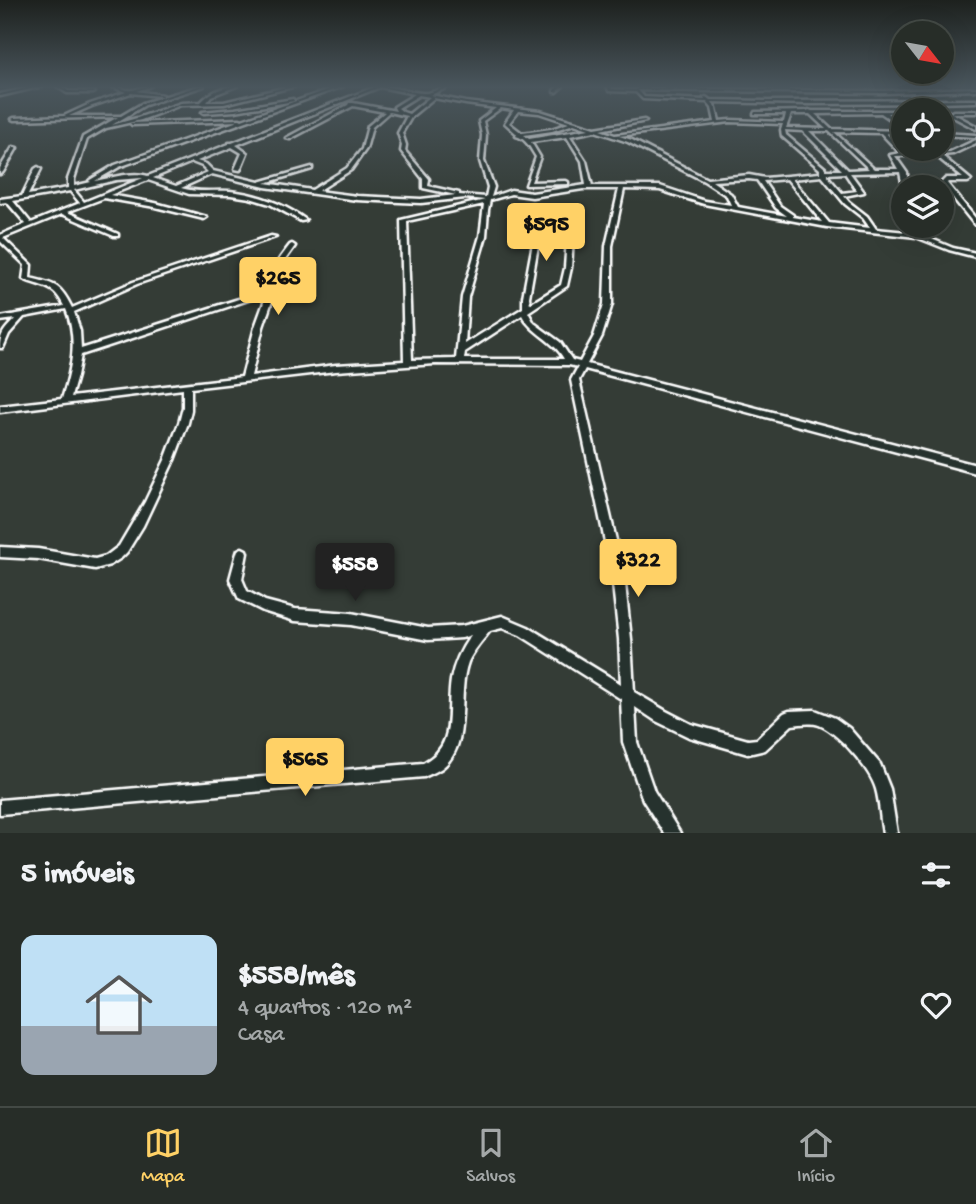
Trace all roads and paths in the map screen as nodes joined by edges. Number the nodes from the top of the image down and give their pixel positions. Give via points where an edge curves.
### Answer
1 (108, 125) edge
2 (116, 125) edge
3 (236, 125) edge
4 (252, 125) edge
5 (280, 125) edge
6 (312, 125) edge
7 (371, 125) edge
8 (405, 125) edge
9 (482, 125) edge
10 (509, 125) edge
11 (567, 125) edge
12 (578, 125) edge
13 (620, 125) edge
14 (696, 125) edge
15 (779, 125) edge
16 (824, 125) edge
17 (849, 125) edge
18 (785, 126) junction
19 (105, 127) junction
20 (804, 128) junction
21 (829, 129) junction
22 (266, 130) junction
23 (855, 130) junction
24 (891, 131) edge
25 (596, 132) junction
26 (883, 132) junction
27 (518, 135) junction
28 (569, 136) junction
29 (614, 136) junction
30 (954, 137) edge
31 (288, 138) dead end
32 (528, 141) junction
33 (891, 141) edge
34 (975, 141) edge
35 (231, 144) junction
36 (954, 146) edge
37 (15, 148) dead end
38 (958, 150) junction
39 (954, 151) edge
40 (191, 160) junction
41 (896, 161) edge
42 (947, 161) edge
43 (310, 168) dead end
44 (38, 169) dead end
45 (238, 169) dead end
46 (872, 169) junction
47 (901, 170) junction
48 (846, 171) junction
49 (0, 172) edge
50 (211, 172) junction
51 (823, 173) junction
52 (904, 175) edge
53 (148, 178) junction
54 (789, 178) junction
55 (706, 180) junction
56 (762, 181) junction
57 (259, 183) junction
58 (973, 183) edge
59 (86, 184) junction
60 (576, 187) junction
61 (590, 187) junction
62 (176, 188) junction
63 (622, 188) junction
64 (71, 189) junction
65 (312, 192) junction
66 (840, 195) junction
67 (104, 196) junction
68 (465, 196) junction
69 (24, 197) junction
70 (9, 200) junction
71 (487, 200) junction
72 (0, 201) edge
73 (83, 204) junction
74 (735, 207) junction
75 (572, 209) dead end
76 (62, 212) junction
77 (204, 217) dead end
78 (540, 217) dead end
79 (795, 219) junction
80 (303, 220) dead end
81 (976, 223) edge
82 (30, 225) junction
83 (827, 225) junction
84 (874, 230) junction
85 (891, 232) edge
86 (116, 235) dead end
87 (0, 237) edge
88 (273, 237) dead end
89 (924, 238) edge
90 (292, 246) dead end
91 (976, 255) edge
92 (270, 291) junction
93 (69, 309) junction
94 (526, 309) junction
95 (23, 313) junction
96 (0, 319) edge
97 (0, 346) edge
98 (78, 353) junction
99 (460, 356) junction
100 (569, 362) junction
101 (408, 363) junction
102 (583, 363) junction
103 (246, 379) junction
104 (187, 388) junction
105 (66, 399) junction
106 (0, 409) edge
107 (976, 469) edge
108 (0, 552) edge
109 (242, 554) dead end
110 (487, 625) junction
111 (629, 695) junction
112 (0, 807) edge
113 (673, 833) edge
114 (890, 833) edge

1 - 19 street
2 - 19 street
3 - 59 street via 117,166
4 - 22 street
5 - 22 street
6 - 31 street
7 - 65 street via 364,149 349,169
8 - 68 street via 400,133 403,151 426,179 425,187
9 - 71 street via 482,161 491,187
10 - 27 street
11 - 27 street
12 - 25 street
13 - 25 street
14 - 29 street
15 - 18 street
16 - 21 street
17 - 23 street
18 - 20 street
18 - 51 street via 782,131 789,141 808,154
19 - 64 street via 84,140
20 - 21 street
20 - 48 street
21 - 23 street
21 - 46 street
22 - 35 street
23 - 26 street
24 - 26 street
25 - 28 street
25 - 29 street
26 - 33 street
27 - 32 street
28 - 32 street
28 - 61 street
29 - 55 street
30 - 34 street
32 - 60 street via 538,157 528,184 569,183
34 - 38 street
35 - 40 street
35 - 45 street via 245,153
36 - 38 street
37 - 49 street
38 - 39 street
40 - 50 street
40 - 53 street
41 - 47 street
42 - 58 street
43 - 57 street
44 - 69 street
46 - 47 street
46 - 48 street
47 - 52 street
48 - 51 street
48 - 66 street via 861,192
50 - 57 street
50 - 62 street
51 - 54 street
51 - 66 street
53 - 59 street via 128,176
53 - 62 street
53 - 67 street
54 - 56 street
54 - 83 street
55 - 56 street
55 - 74 street via 729,195
56 - 79 street via 778,207
57 - 65 street
58 - 81 street via 946,180 944,184
59 - 64 street
60 - 61 street
60 - 71 street via 532,195 511,192
61 - 63 street
62 - 80 street via 251,197
63 - 74 street via 669,189
63 - 102 street via 609,246 608,303
64 - 69 street
64 - 73 street
65 - 68 street via 407,201
66 - 84 street
67 - 73 street
67 - 77 street
68 - 71 street
69 - 70 street
70 - 72 street
70 - 82 street
71 - 99 street via 483,236 465,297
71 - 101 street via 404,220
73 - 76 street
74 - 79 street
75 - 94 street via 564,286
76 - 82 street
76 - 86 street
78 - 94 street
79 - 83 street
82 - 87 street
83 - 84 street
84 - 85 street
87 - 93 street via 26,263 26,279 60,292
88 - 93 street
89 - 91 street
90 - 92 street
92 - 98 street
92 - 103 street
93 - 95 street
93 - 98 street
94 - 99 street
94 - 100 street via 528,324 559,344
95 - 96 street
95 - 97 street
98 - 105 street
99 - 100 street
99 - 101 street
100 - 102 street
101 - 103 street
102 - 107 street
102 - 111 street via 575,380 618,575
103 - 104 street
104 - 105 street
104 - 108 street via 187,410 169,460 120,552 102,564
105 - 106 street
109 - 110 street via 236,579 243,595 263,606 428,634
110 - 111 street via 502,622 524,631
110 - 112 street via 461,664 456,726 444,758 436,766
111 - 113 street via 630,742 637,770
111 - 114 street via 676,725 748,747 760,745 789,718 815,717 830,723 845,733 876,769

